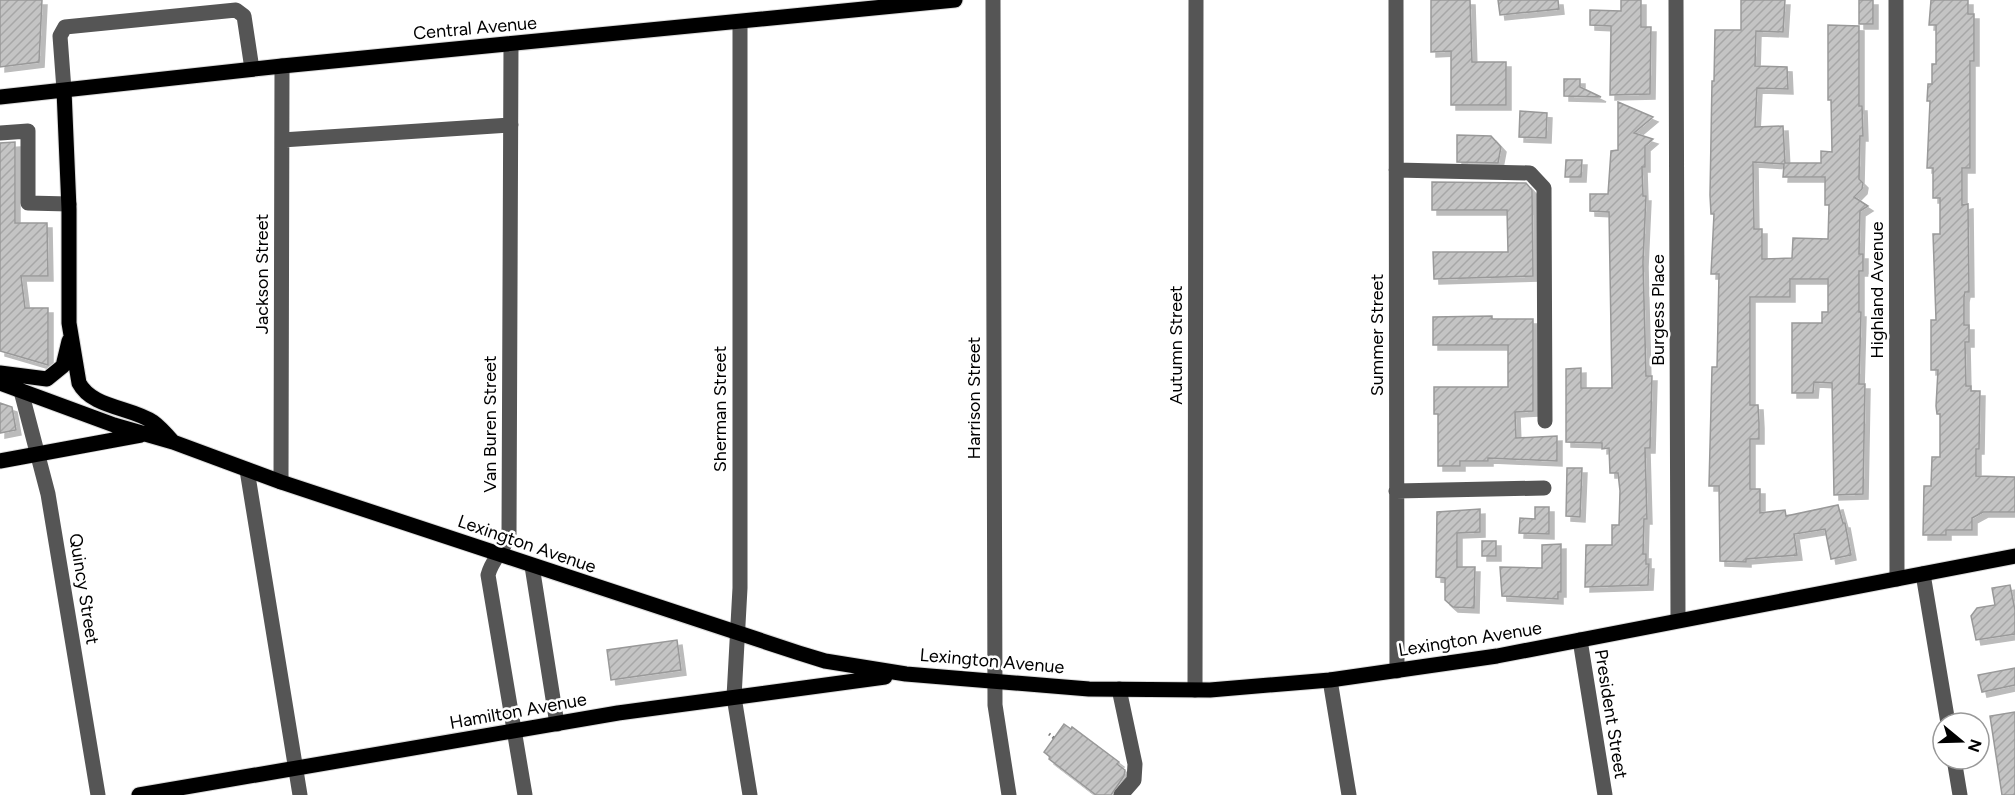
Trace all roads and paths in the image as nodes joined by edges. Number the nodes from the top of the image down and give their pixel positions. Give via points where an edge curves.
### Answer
1 (955, 0) edge
2 (993, 0) edge
3 (1196, 0) edge
4 (1396, 0) edge
5 (1676, 0) edge
6 (1896, 0) edge
7 (740, 22) junction
8 (511, 44) junction
9 (282, 66) junction
10 (252, 69) junction
11 (64, 90) junction
12 (0, 97) edge
13 (511, 124) junction
14 (0, 133) edge
15 (282, 140) junction
16 (1396, 170) junction
17 (69, 204) junction
18 (69, 323) junction
19 (0, 373) edge
20 (0, 383) edge
21 (21, 391) junction
22 (1545, 422) dead end
23 (144, 434) junction
24 (173, 442) junction
25 (38, 454) junction
26 (0, 461) edge
27 (247, 470) junction
28 (281, 482) junction
29 (1544, 488) dead end
30 (1396, 491) junction
31 (498, 555) junction
32 (2015, 556) edge
33 (532, 566) junction
34 (1923, 574) junction
35 (1896, 579) junction
36 (1678, 620) junction
37 (736, 631) junction
38 (1580, 640) junction
39 (1396, 671) junction
40 (906, 674) junction
41 (1330, 680) junction
42 (994, 681) junction
43 (1119, 689) junction
44 (1195, 690) junction
45 (734, 697) junction
46 (1946, 711) edge
47 (557, 724) junction
48 (514, 732) junction
49 (1048, 734) dead end
50 (1054, 738) dead end
51 (296, 769) junction
52 (1956, 771) edge
53 (98, 795) edge
54 (139, 795) edge
55 (300, 795) edge
56 (525, 795) edge
57 (750, 795) edge
58 (1009, 795) edge
59 (1121, 795) edge
60 (1349, 795) edge
61 (1605, 795) edge
62 (1960, 795) edge

1 - 7 main road, Central Avenue
2 - 42 street, Harrison Street
3 - 44 street, Autumn Street
4 - 16 street, Summer Street
5 - 36 street, Burgess Place
6 - 35 street, Highland Avenue
7 - 8 main road, Central Avenue
7 - 37 street, Sherman Street via 740,588
8 - 9 main road, Central Avenue
8 - 13 street, Van Buren Street
9 - 10 main road, Central Avenue
9 - 15 street, Jackson Street
10 - 11 main road, Central Avenue
10 - 11 street via 244,16 236,10 65,27 60,36
11 - 12 main road, Central Avenue
11 - 17 main road
13 - 15 street
13 - 31 street, Van Buren Street via 509,534
14 - 17 street via 28,131 28,203
15 - 28 street, Jackson Street
16 - 22 street via 1530,173 1544,188
16 - 30 street, Summer Street
17 - 18 main road
18 - 19 main road via 65,358 54,376 40,380
18 - 24 main road via 77,374 84,392 151,421
20 - 21 main road, Lexington Avenue
21 - 23 main road, Lexington Avenue
21 - 25 street, Quincy Street
23 - 24 main road, Lexington Avenue
23 - 25 main road
24 - 27 main road, Lexington Avenue
25 - 26 main road
25 - 53 street, Quincy Street
27 - 28 main road, Lexington Avenue
27 - 51 street
28 - 31 main road, Lexington Avenue
29 - 30 street
30 - 39 street, Summer Street
31 - 33 main road, Lexington Avenue
31 - 48 street, Van Buren Street via 488,574
32 - 34 main road, Lexington Avenue
33 - 37 main road, Lexington Avenue
33 - 47 street
34 - 35 main road, Lexington Avenue
34 - 46 street
35 - 36 main road, Lexington Avenue
36 - 38 main road, Lexington Avenue
37 - 40 main road, Lexington Avenue via 825,661
37 - 45 street, Sherman Street
38 - 39 main road, Lexington Avenue
38 - 61 street, President Street
39 - 41 main road, Lexington Avenue
40 - 42 main road, Lexington Avenue
40 - 45 main road, Hamilton Avenue
41 - 44 main road, Lexington Avenue
41 - 60 street
42 - 43 main road, Lexington Avenue
42 - 58 street, Harrison Street
43 - 44 main road, Lexington Avenue
43 - 59 street via 1135,764 1134,780
45 - 47 main road, Hamilton Avenue
45 - 57 street, Sherman Street
47 - 48 main road, Hamilton Avenue
48 - 51 main road, Hamilton Avenue
48 - 56 street, Van Buren Street
49 - 50 path
51 - 54 main road, Hamilton Avenue
51 - 55 street
52 - 62 street

